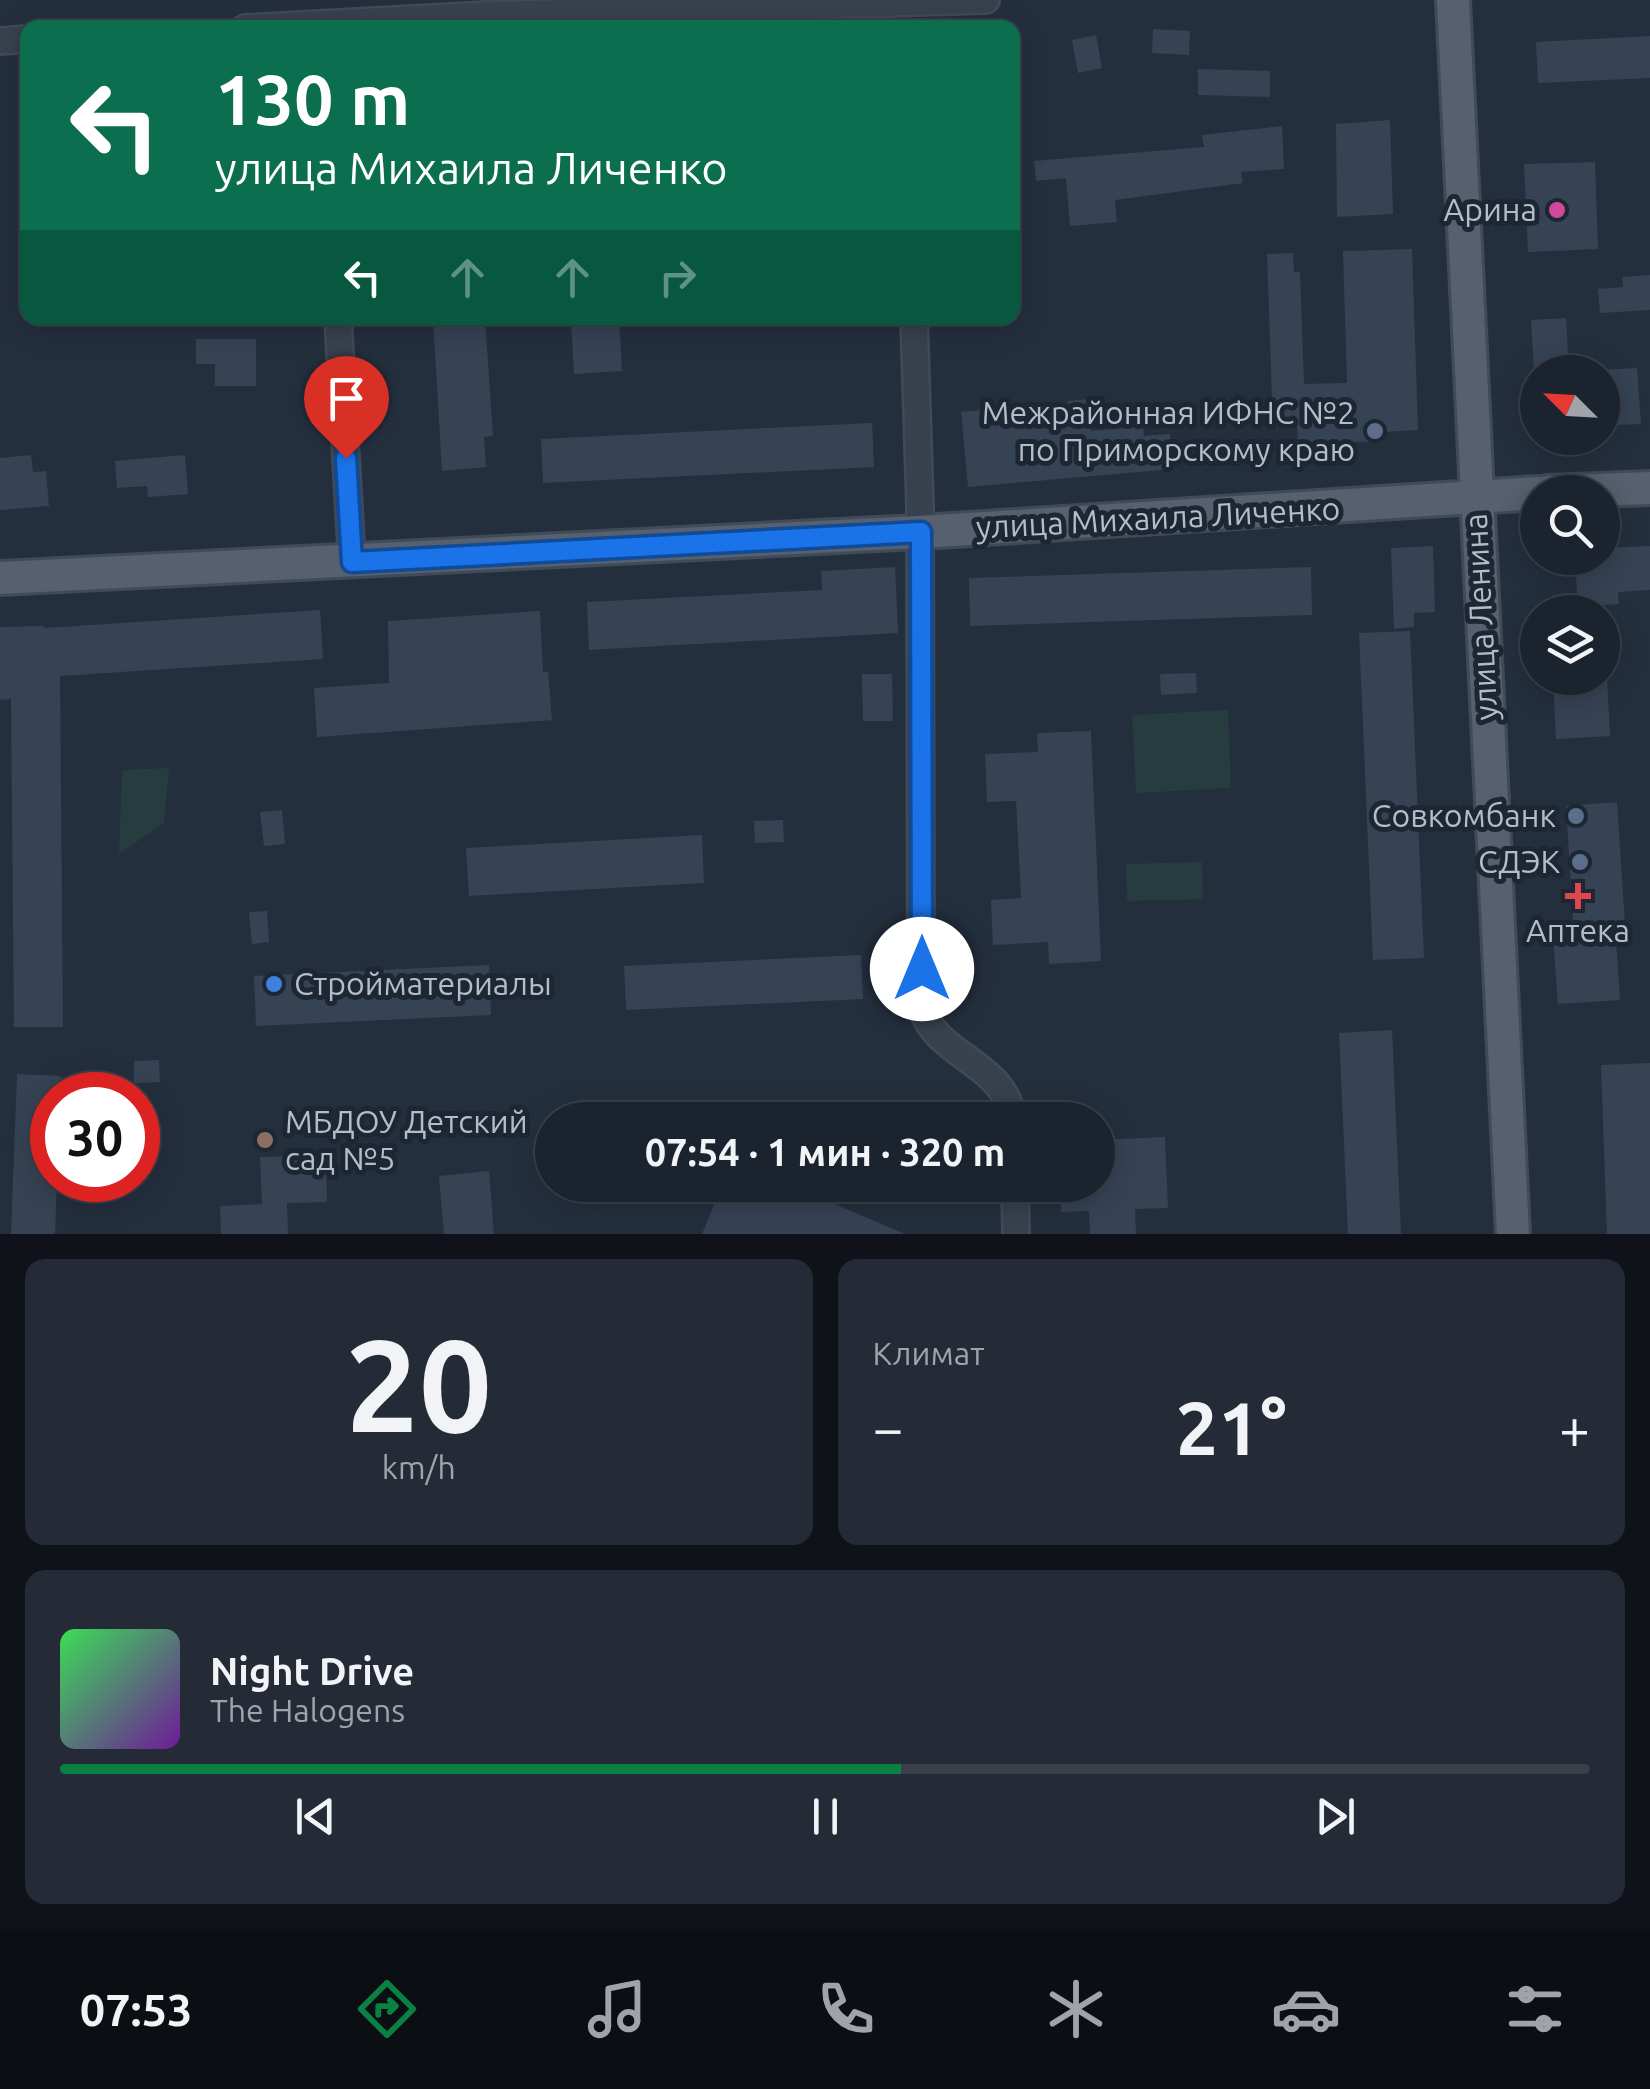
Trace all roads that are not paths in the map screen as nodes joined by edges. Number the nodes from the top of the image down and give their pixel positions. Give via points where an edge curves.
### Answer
1 (986, 0) edge
2 (1452, 0) edge
3 (898, 10) edge
4 (325, 17) edge
5 (338, 325) edge
6 (914, 325) edge
7 (1650, 488) edge
8 (1620, 489) edge
9 (1520, 495) edge
10 (1474, 499) junction
11 (921, 532) junction
12 (352, 562) junction
13 (0, 578) edge
14 (1010, 1102) edge
15 (1015, 1202) edge
16 (1016, 1234) edge
17 (1512, 1234) edge

1 - 3 street
2 - 10 main road, улица Ленина
3 - 4 street
5 - 12 street
6 - 11 street
7 - 8 main road
9 - 10 main road, улица Михаила Личенко
10 - 11 main road, улица Михаила Личенко
10 - 17 main road, улица Ленина
11 - 12 main road, улица Михаила Личенко
11 - 14 street via 921,1005 935,1035 991,1076
12 - 13 main road, улица Михаила Личенко
15 - 16 street

